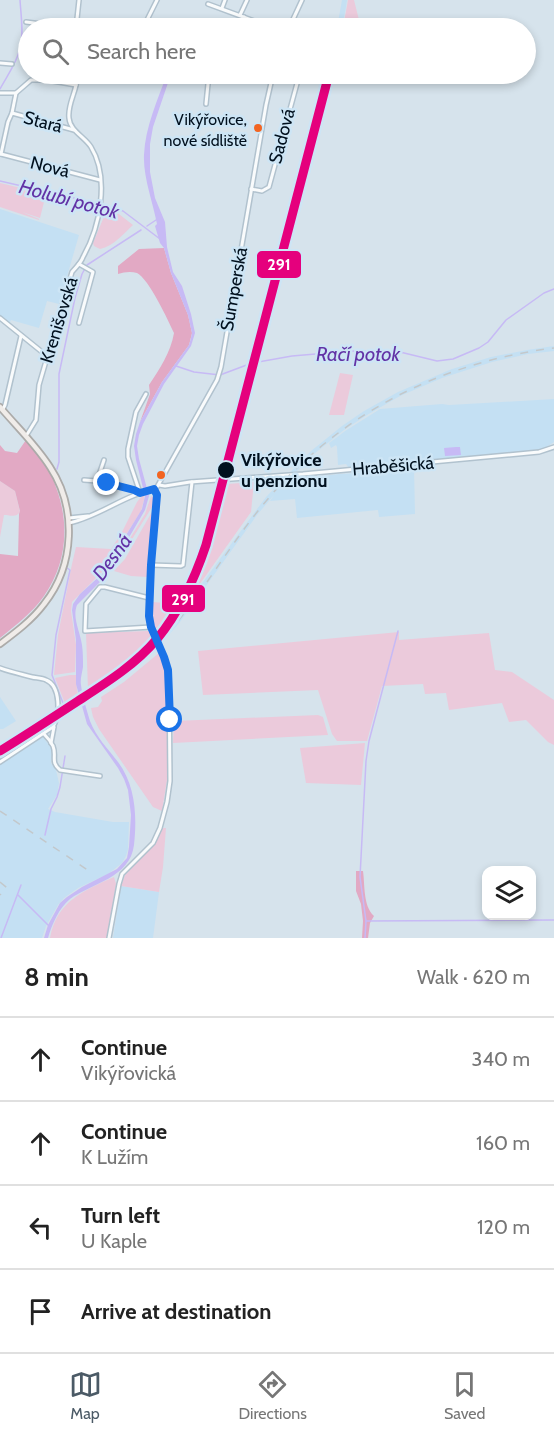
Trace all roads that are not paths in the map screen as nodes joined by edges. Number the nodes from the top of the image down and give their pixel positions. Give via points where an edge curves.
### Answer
1 (80, 0) edge
2 (157, 0) edge
3 (225, 0) edge
4 (247, 0) edge
5 (302, 0) edge
6 (208, 4) dead end
7 (222, 8) junction
8 (242, 16) junction
9 (77, 18) edge
10 (148, 18) edge
11 (247, 18) edge
12 (294, 18) edge
13 (0, 63) edge
14 (12, 64) dead end
15 (26, 84) edge
16 (77, 84) edge
17 (208, 84) edge
18 (271, 84) edge
19 (297, 84) edge
20 (0, 93) edge
21 (16, 93) junction
22 (206, 104) dead end
23 (12, 113) junction
24 (75, 130) junction
25 (1, 154) edge
26 (100, 180) junction
27 (251, 189) junction
28 (79, 264) junction
29 (0, 318) edge
30 (79, 323) dead end
31 (21, 336) junction
32 (47, 356) junction
33 (146, 394) dead end
34 (1, 408) edge
35 (26, 436) junction
36 (554, 447) edge
37 (104, 460) dead end
38 (84, 480) dead end
39 (97, 481) junction
40 (192, 482) junction
41 (159, 485) junction
42 (154, 489) junction
43 (141, 493) junction
44 (69, 520) junction
45 (151, 566) junction
46 (149, 598) junction
47 (151, 627) junction
48 (0, 644) edge
49 (0, 668) edge
50 (54, 725) junction
51 (44, 734) junction
52 (51, 743) junction
53 (0, 762) edge
54 (100, 776) dead end
55 (109, 938) edge

1 - 9 street
2 - 10 street
3 - 7 street
4 - 8 street
5 - 12 street
6 - 7 street
7 - 8 street
8 - 11 street
13 - 14 street
15 - 21 street
16 - 24 street via 69,119
17 - 22 street
18 - 27 street, Šumperská
19 - 27 street, Sadová via 269,185 262,191
20 - 21 street
21 - 23 street, Stará
23 - 24 street, Stará
23 - 25 street, Stará
24 - 26 street, Krenišovská via 89,142 96,155
25 - 26 street, Nová
26 - 28 street, Krenišovská via 100,207
27 - 41 street, Šumperská via 219,375
28 - 30 street via 93,272
28 - 32 street, Krenišovská via 72,272
29 - 31 street
31 - 32 street
31 - 34 street via 5,405
32 - 35 street, Krenišovská via 36,420
33 - 43 street via 136,412 128,448
34 - 35 main road
35 - 44 main road via 56,477
36 - 40 street, Hraběšická via 539,453
37 - 39 street
38 - 39 street
39 - 43 street
40 - 41 street, Hraběšická
40 - 45 street via 183,565
41 - 42 street, Šumperská
42 - 43 street
42 - 45 street via 157,499
43 - 44 street via 85,519
44 - 48 main road via 68,550 54,590 28,622
45 - 46 street
46 - 47 street
46 - 47 street via 100,587 86,604 85,631
47 - 55 street via 169,675 169,795 153,843 122,874
49 - 50 street via 46,680 53,687 58,709
50 - 51 street
50 - 52 street
51 - 52 street
51 - 53 street
52 - 54 street via 54,762 60,770

